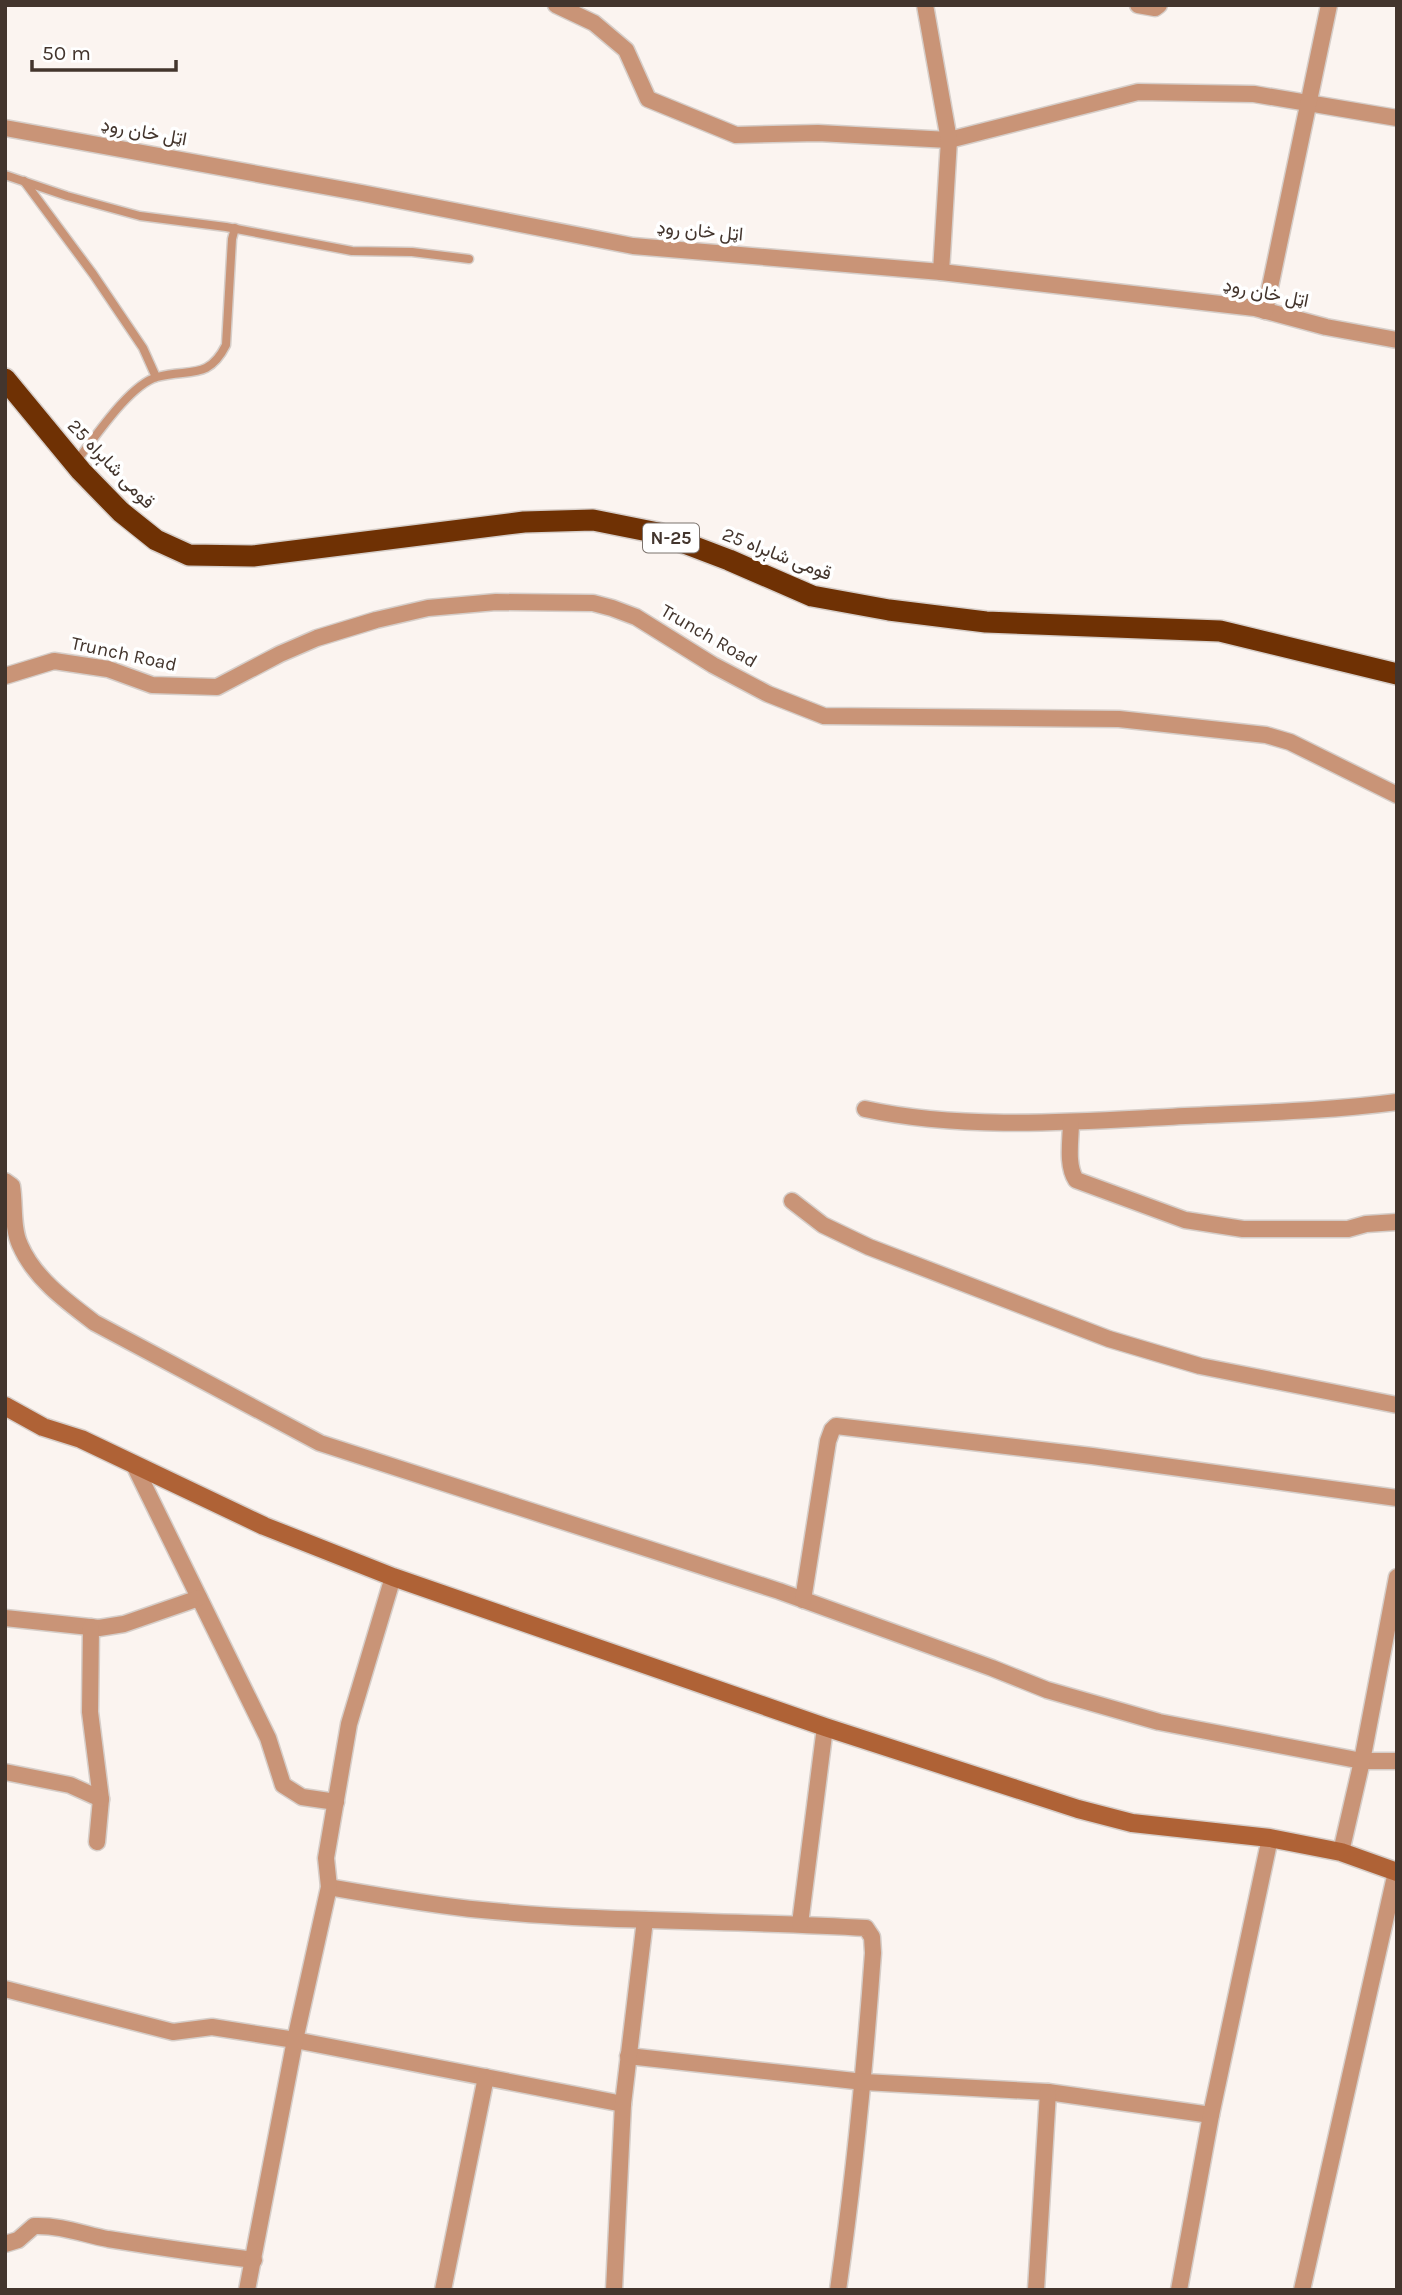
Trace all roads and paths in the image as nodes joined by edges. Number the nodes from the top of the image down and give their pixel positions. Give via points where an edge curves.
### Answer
1 (556, 5) edge
2 (925, 5) edge
3 (1138, 5) edge
4 (1159, 5) edge
5 (1329, 5) edge
6 (1308, 104) junction
7 (1397, 118) edge
8 (5, 128) edge
9 (949, 140) junction
10 (5, 175) edge
11 (24, 181) junction
12 (235, 228) junction
13 (469, 259) dead end
14 (941, 272) junction
15 (1265, 311) junction
16 (1397, 340) edge
17 (156, 377) junction
18 (5, 379) edge
19 (75, 463) junction
20 (1397, 674) edge
21 (5, 676) edge
22 (1397, 795) edge
23 (1397, 1102) edge
24 (865, 1109) dead end
25 (1071, 1122) junction
26 (5, 1181) edge
27 (792, 1201) dead end
28 (1397, 1222) edge
29 (1397, 1405) edge
30 (5, 1406) edge
31 (134, 1465) junction
32 (1397, 1498) edge
33 (393, 1577) junction
34 (1397, 1577) edge
35 (199, 1598) junction
36 (803, 1600) junction
37 (1394, 1607) edge
38 (5, 1618) edge
39 (91, 1627) junction
40 (825, 1727) junction
41 (1362, 1761) junction
42 (1397, 1761) edge
43 (5, 1772) edge
44 (101, 1799) junction
45 (336, 1802) junction
46 (1270, 1838) junction
47 (97, 1842) dead end
48 (1341, 1852) junction
49 (1397, 1872) edge
50 (328, 1887) junction
51 (645, 1920) junction
52 (800, 1924) junction
53 (5, 1989) edge
54 (295, 2040) junction
55 (628, 2056) junction
56 (486, 2077) junction
57 (864, 2082) junction
58 (1048, 2092) junction
59 (623, 2104) junction
60 (1210, 2115) junction
61 (5, 2244) edge
62 (254, 2260) junction
63 (247, 2290) edge
64 (443, 2290) edge
65 (614, 2290) edge
66 (838, 2290) edge
67 (1037, 2290) edge
68 (1179, 2290) edge
69 (1301, 2290) edge

1 - 9 street via 594,23 621,44 648,99 736,135 818,133
2 - 9 street
3 - 4 street
5 - 6 street
6 - 7 street
6 - 9 street via 1254,94 1138,92
6 - 15 street
8 - 14 street, اټل خان روډ via 633,246
9 - 14 street
10 - 11 lane
11 - 12 lane via 140,216
11 - 17 lane via 143,348
12 - 13 lane via 352,251
12 - 17 lane via 226,345 221,355 211,366
14 - 15 street, اټل خان روډ
15 - 16 street, اټل خان روډ
17 - 19 lane via 138,386
18 - 19 highway, قومی شاہراہ 25 / N-25
19 - 20 highway, قومی شاہراہ 25 / N-25 via 156,540 189,555 253,556 524,522 593,520 658,533 812,596 986,622 1220,631
21 - 22 street, Trunch Road via 54,661 108,669 152,685 217,687 317,638 428,608 496,602 593,603 636,617 768,694 824,716 1119,719 1266,736 1290,742
23 - 25 street
24 - 25 street via 933,1120
25 - 28 street via 1071,1165 1076,1180 1185,1220 1243,1229 1348,1229
26 - 36 street via 12,1186 20,1245 46,1283 67,1302 94,1323 281,1423 320,1443
27 - 29 street via 823,1225 869,1247 1109,1339 1200,1366
30 - 31 street
31 - 33 street via 264,1526
31 - 35 street
32 - 36 street via 836,1426 828,1441
33 - 40 street
33 - 45 street via 349,1724
34 - 37 street
35 - 39 street via 124,1624
35 - 45 street via 268,1738 283,1784 302,1797
36 - 41 street via 1094,1705
37 - 41 street
38 - 39 street
39 - 44 street via 90,1712
40 - 46 street via 1132,1824
40 - 52 street
41 - 42 street
41 - 48 street
43 - 44 street via 70,1785
44 - 47 street
45 - 50 street via 326,1858
46 - 48 street
46 - 60 street
48 - 49 street
49 - 69 street
50 - 51 street via 484,1910
50 - 54 street
51 - 52 street
51 - 55 street
52 - 57 street via 866,1928 872,1937
53 - 54 street via 173,2032 212,2027
54 - 56 street
54 - 62 street
55 - 57 street
55 - 59 street
56 - 59 street
56 - 64 street
57 - 58 street
57 - 66 street
58 - 60 street
58 - 67 street
59 - 65 street
60 - 68 street
61 - 62 street via 34,2226 53,2225 136,2244
62 - 63 street

